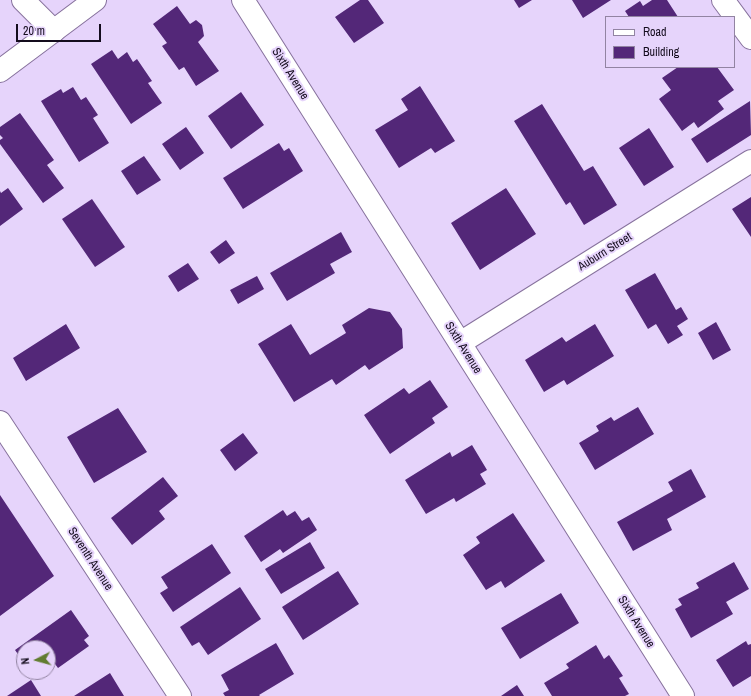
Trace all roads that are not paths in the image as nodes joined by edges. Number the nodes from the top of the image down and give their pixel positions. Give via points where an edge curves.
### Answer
1 (23, 0) edge
2 (95, 0) edge
3 (243, 0) edge
4 (723, 0) edge
5 (735, 16) edge
6 (735, 16) edge
7 (54, 31) junction
8 (751, 38) edge
9 (0, 71) edge
10 (751, 161) edge
11 (460, 343) junction
12 (0, 422) edge
13 (180, 696) edge
14 (683, 696) edge

1 - 7 street
2 - 7 street
3 - 11 street, Sixth Avenue
4 - 6 street
5 - 8 street
7 - 9 street
10 - 11 street, Auburn Street
11 - 14 street, Sixth Avenue
12 - 13 street, Seventh Avenue

